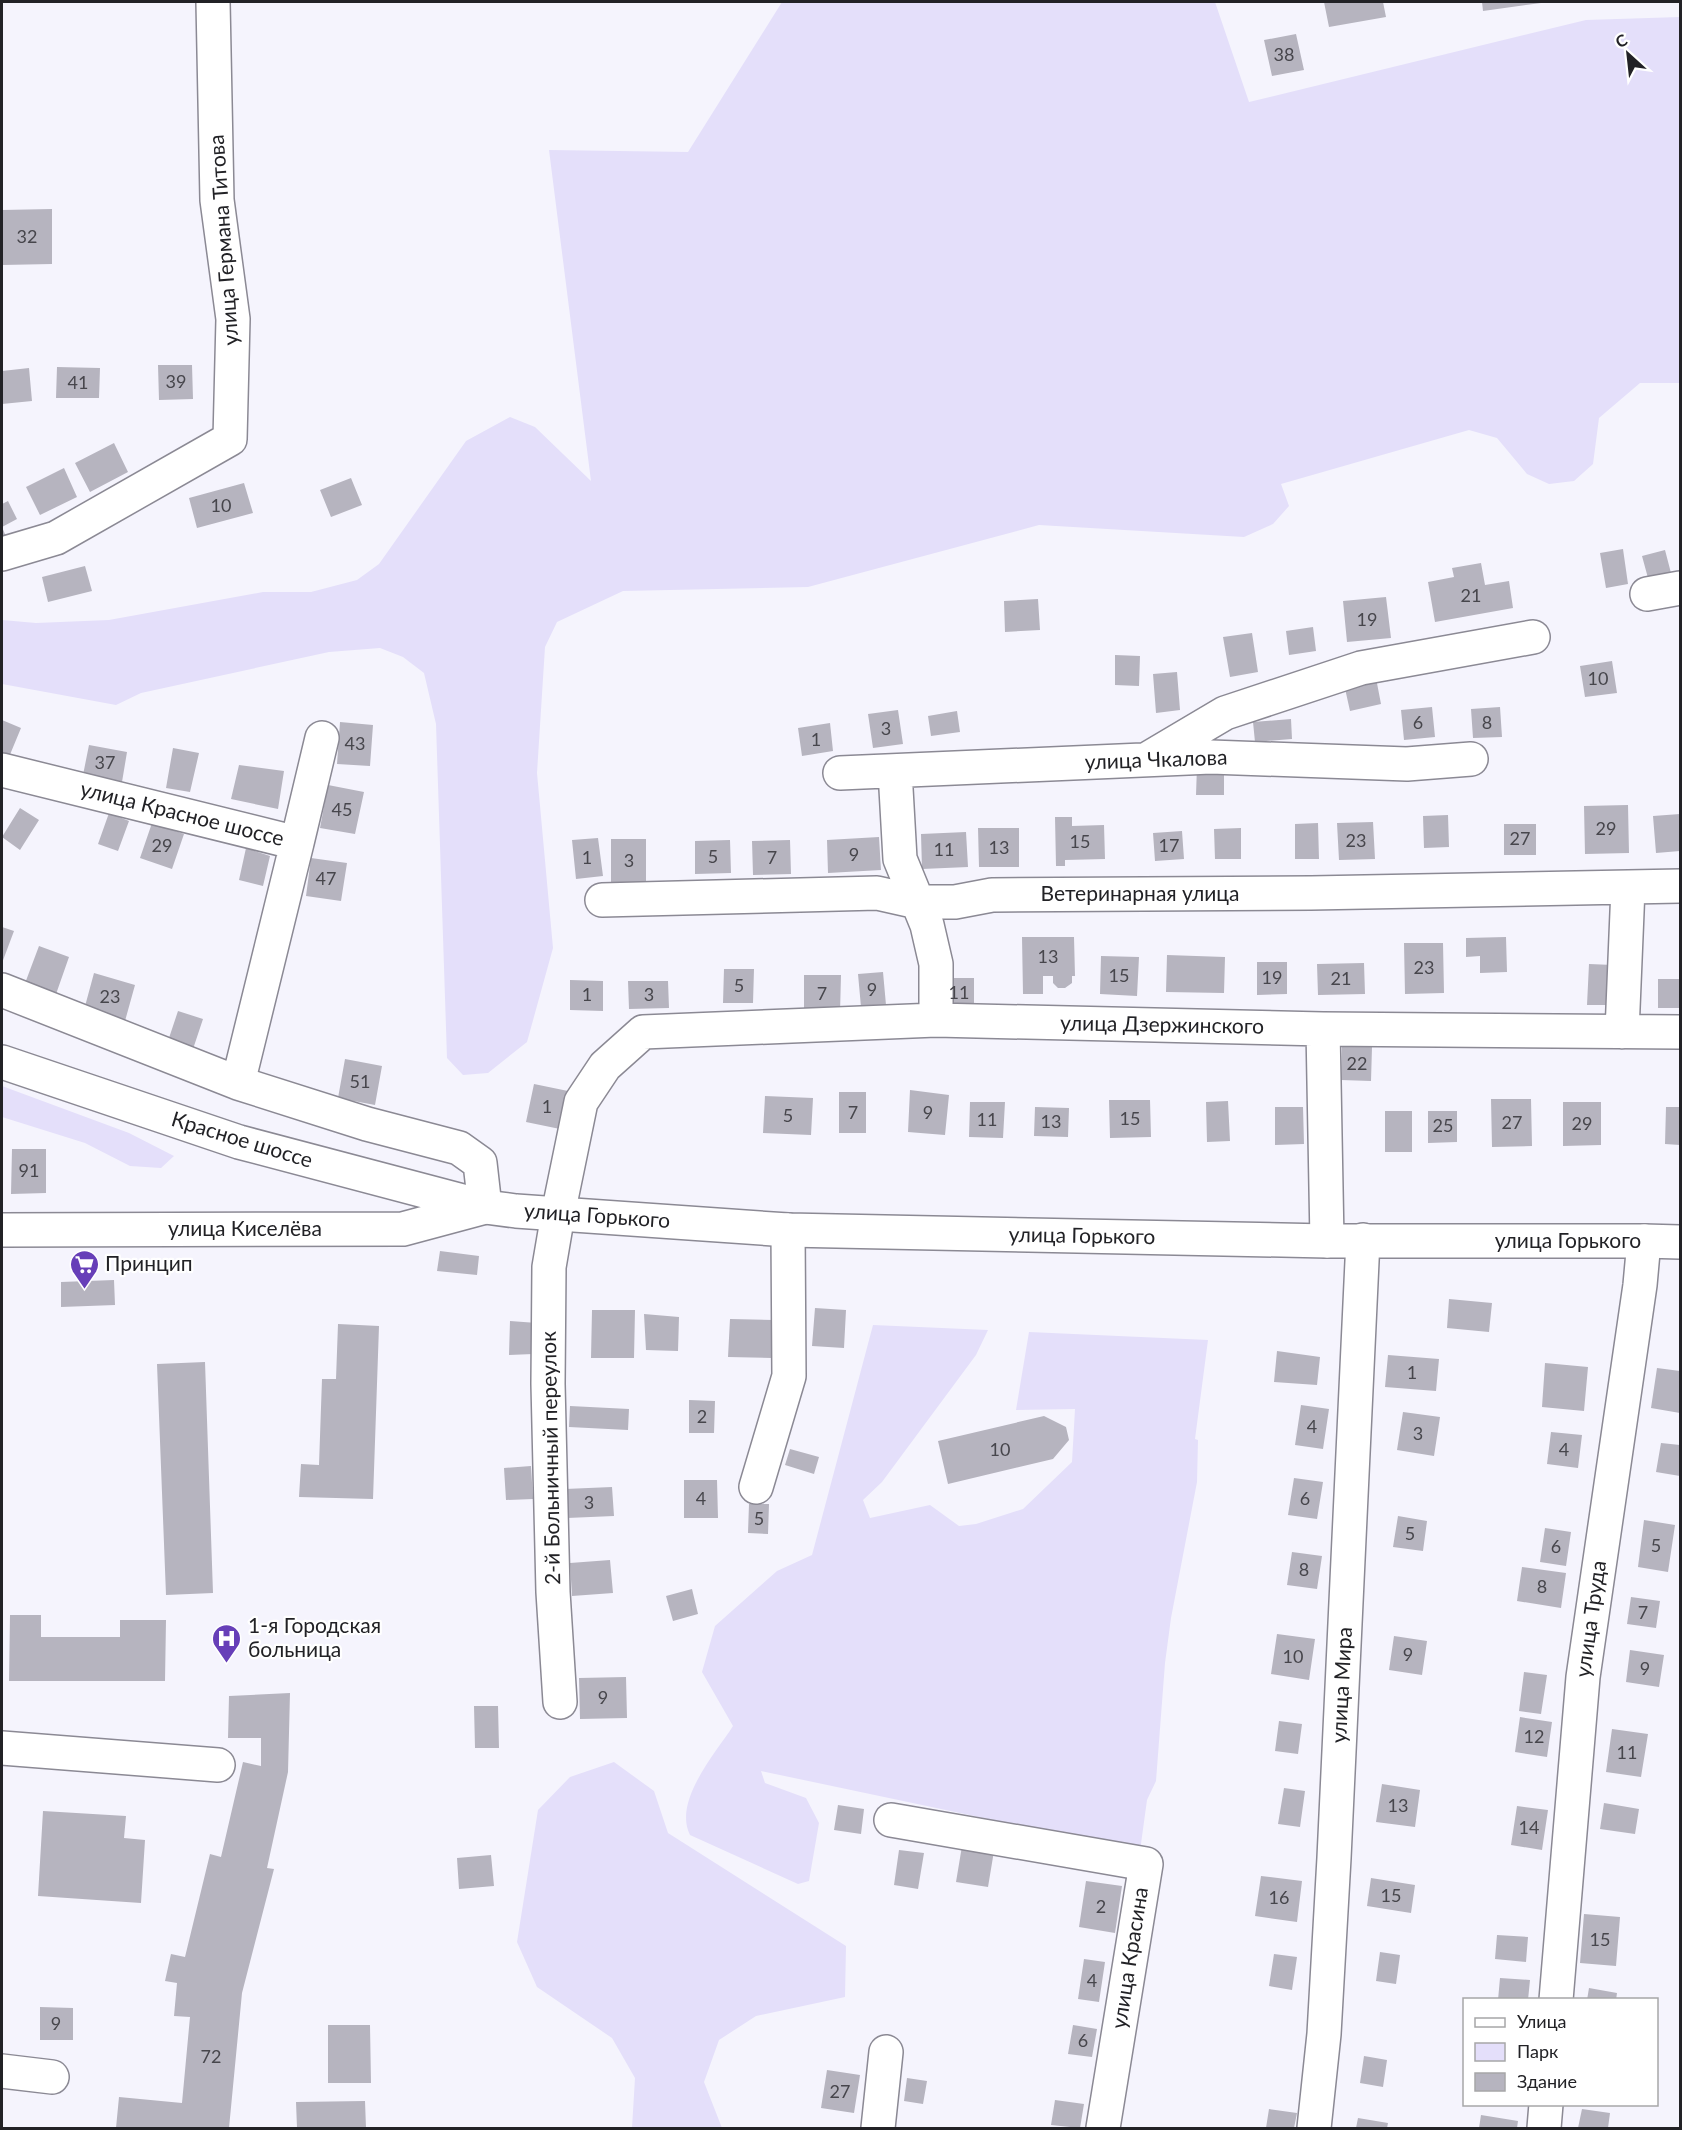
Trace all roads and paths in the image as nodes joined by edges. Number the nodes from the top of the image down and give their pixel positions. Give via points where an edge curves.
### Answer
1 (213, 2) edge
2 (2, 554) edge
3 (1680, 588) edge
4 (1647, 594) dead end
5 (1533, 637) dead end
6 (322, 738) dead end
7 (1471, 759) dead end
8 (1145, 760) junction
9 (2, 770) edge
10 (896, 771) junction
11 (840, 773) dead end
12 (297, 843) junction
13 (1680, 886) edge
14 (1628, 888) junction
15 (602, 900) dead end
16 (917, 902) junction
17 (2, 990) edge
18 (936, 1020) junction
19 (1323, 1029) junction
20 (643, 1032) joint
21 (1622, 1032) junction
22 (1680, 1032) edge
23 (2, 1062) edge
24 (238, 1083) junction
25 (485, 1207) junction
26 (558, 1214) junction
27 (2, 1230) edge
28 (788, 1230) junction
29 (1363, 1240) junction
30 (1644, 1241) junction
31 (1327, 1242) junction
32 (1680, 1242) edge
33 (756, 1487) dead end
34 (560, 1702) dead end
35 (2, 1748) edge
36 (218, 1765) dead end
37 (891, 1820) dead end
38 (1556, 1998) edge
39 (886, 2052) dead end
40 (2, 2071) edge
41 (52, 2077) dead end
42 (1546, 2106) edge
43 (878, 2128) edge
44 (1103, 2128) edge
45 (1314, 2128) edge
46 (1544, 2128) edge

1 - 2 street, улица Германа Титова via 217,200 233,319 230,439 56,538
3 - 4 street
5 - 8 street via 1361,668 1226,713
6 - 12 street
7 - 8 street, улица Чкалова via 1407,764 1211,757
8 - 10 street, улица Чкалова
9 - 12 street, улица Красное шоссе
10 - 11 street, улица Чкалова
10 - 16 street via 900,859
12 - 24 street, улица Красное шоссе
13 - 14 street, Ветеринарная улица
14 - 16 street, Ветеринарная улица via 992,895 955,902
14 - 21 street
15 - 16 street, Ветеринарная улица via 877,893
16 - 18 street via 936,964
17 - 24 street
18 - 19 street, улица Дзержинского
18 - 20 street, улица Дзержинского
19 - 21 street, улица Дзержинского
19 - 31 street
20 - 26 street, 2-й Больничный переулок via 605,1066 581,1102
21 - 22 street, улица Дзержинского
23 - 25 street, Красное шоссе via 239,1142
24 - 25 street via 459,1148 480,1162
25 - 26 street, улица Горького
25 - 27 street, улица Киселёва via 403,1229
26 - 28 street, улица Горького
26 - 34 street, 2-й Больничный переулок via 549,1267 548,1384
28 - 31 street, улица Горького
28 - 33 street via 789,1376
29 - 30 street, улица Горького
29 - 31 street, улица Горького
29 - 45 street, улица Мира via 1324,2034
30 - 32 street, улица Горького
30 - 38 street, улица Труда via 1583,1677
35 - 36 street
37 - 44 street, улица Красина via 1146,1864
39 - 43 street
40 - 41 street
42 - 46 street

